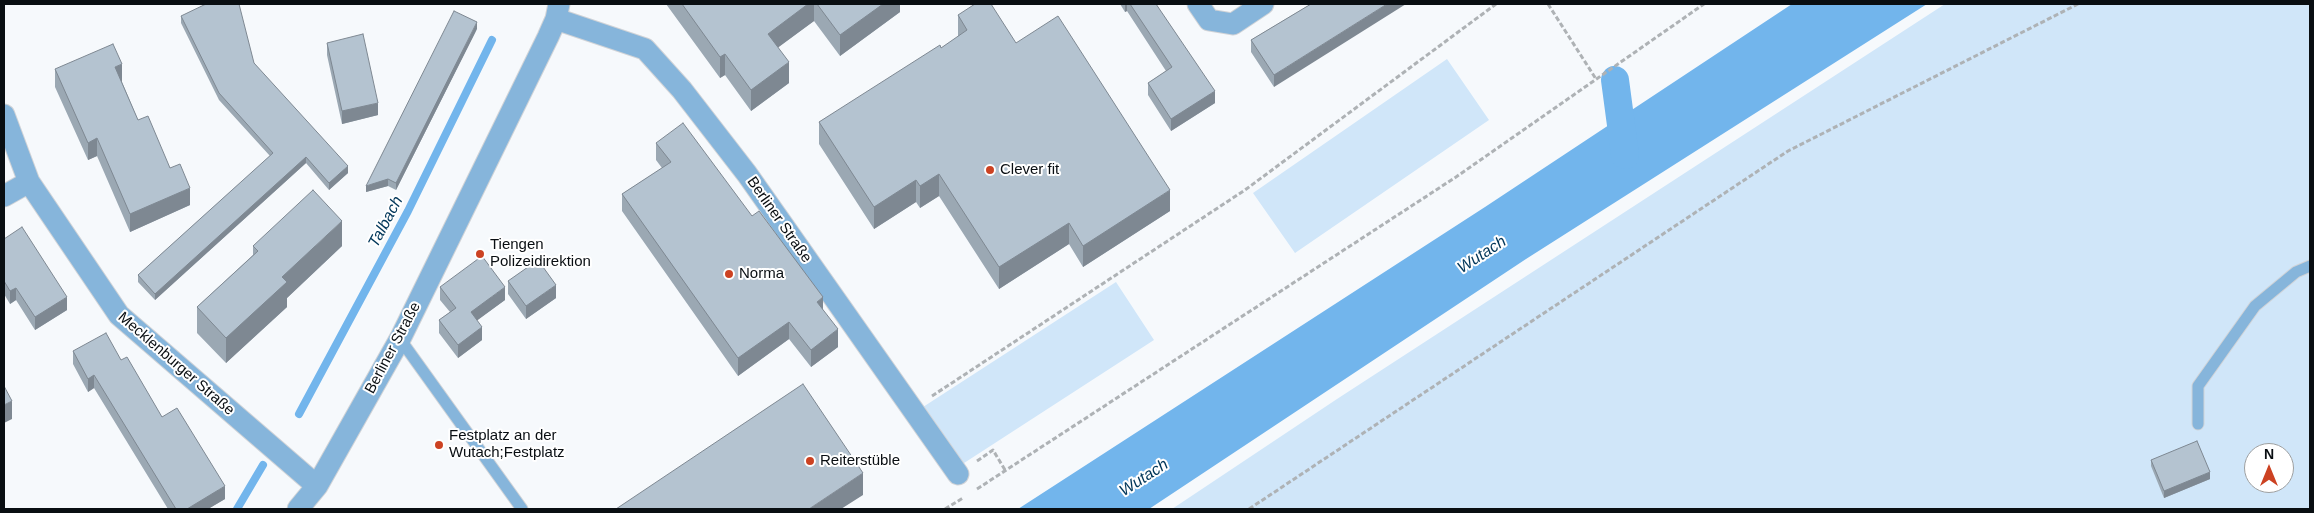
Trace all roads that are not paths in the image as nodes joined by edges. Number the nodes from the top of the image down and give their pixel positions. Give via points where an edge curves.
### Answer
1 (1198, 4) edge
2 (1263, 4) edge
3 (558, 11) edge
4 (4, 115) edge
5 (29, 182) junction
6 (4, 196) edge
7 (2310, 266) edge
8 (400, 339) junction
9 (2198, 424) dead end
10 (958, 474) road end
11 (317, 486) junction
12 (298, 509) edge
13 (522, 509) edge

1 - 2 street via 1209,20 1233,24
3 - 8 street, Berliner Straße
3 - 10 street, Berliner Straße via 645,49 699,111
4 - 5 street, Mecklenburger Straße
5 - 6 street
5 - 11 street, Mecklenburger Straße via 119,316
7 - 9 lane via 2296,272 2255,306 2198,386
8 - 11 street, Berliner Straße
8 - 13 lane
11 - 12 street, Berliner Straße

